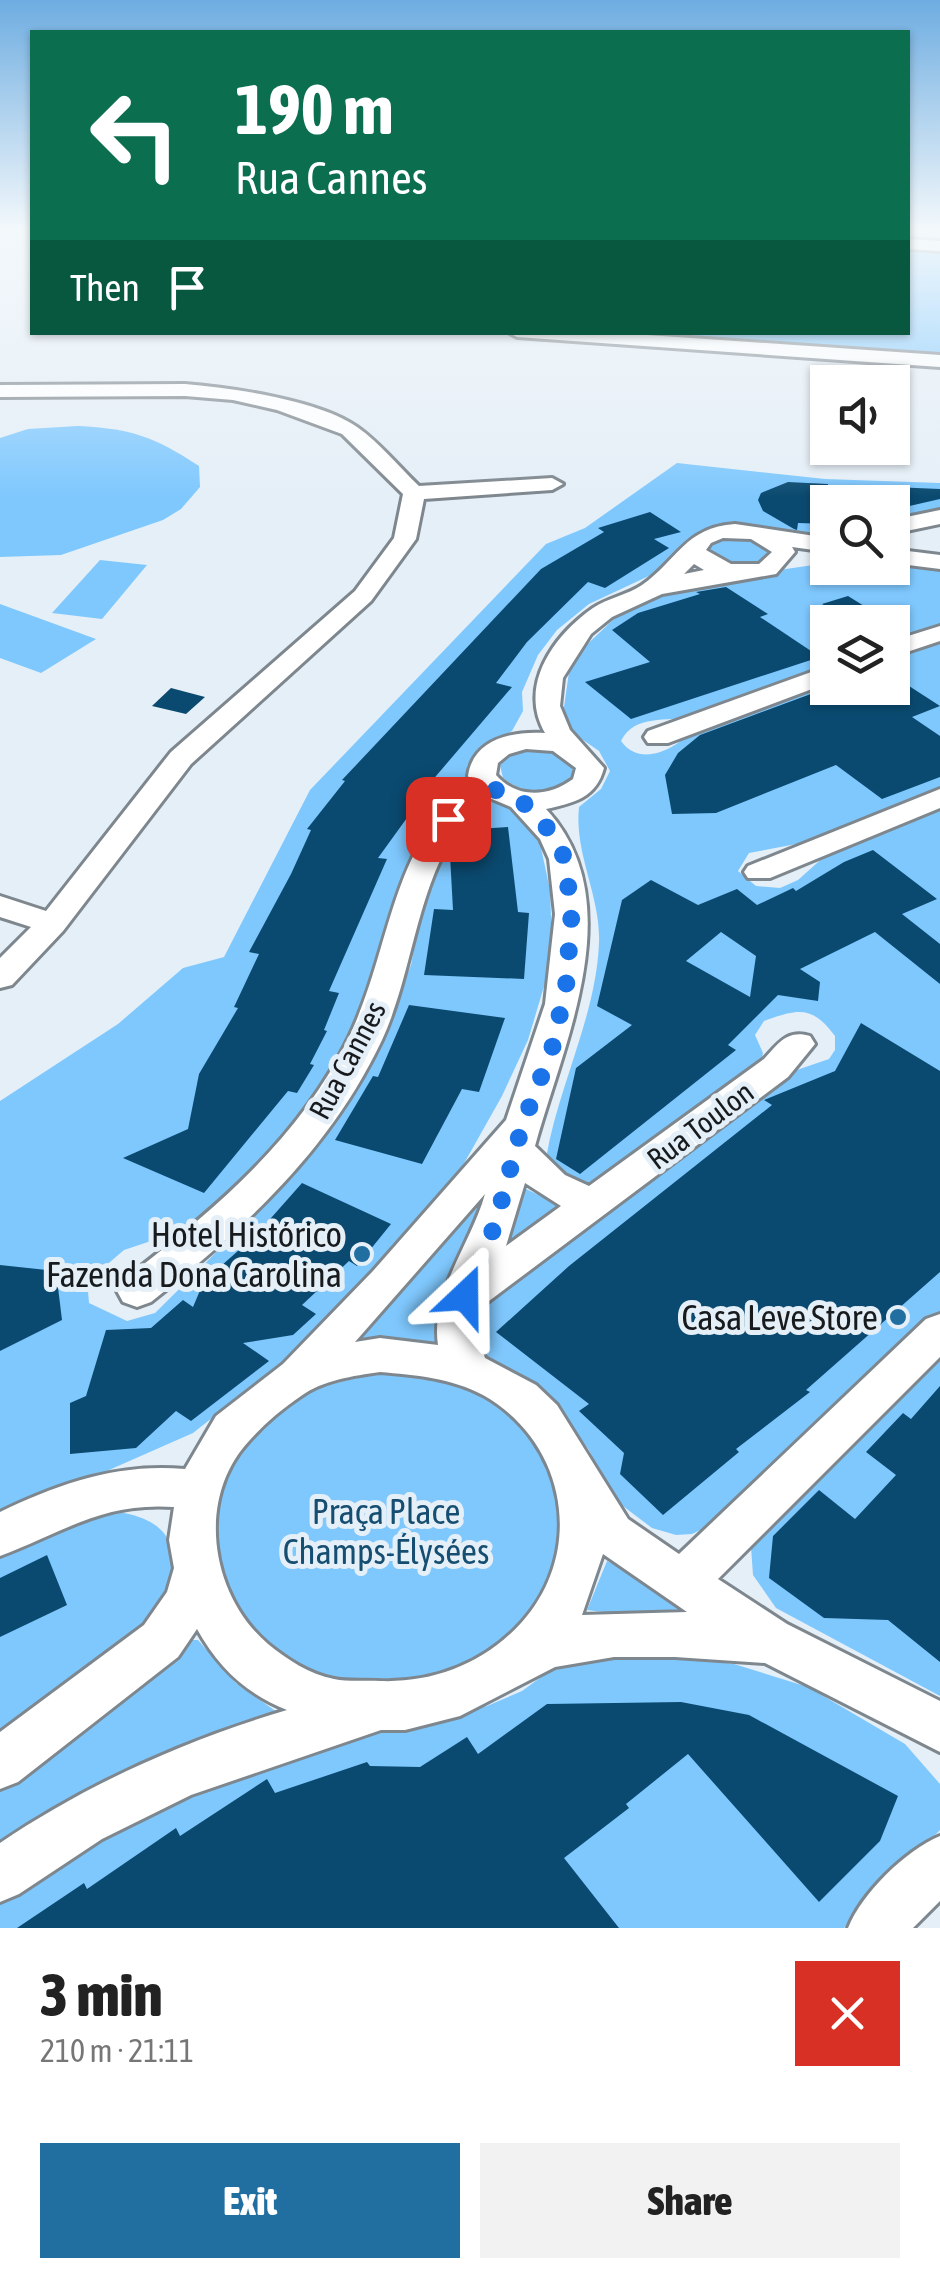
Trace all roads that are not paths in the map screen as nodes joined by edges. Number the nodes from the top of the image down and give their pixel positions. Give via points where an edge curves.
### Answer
1 (562, 335) edge
2 (940, 361) edge
3 (92, 366) dead end
4 (0, 391) edge
5 (85, 392) junction
6 (552, 484) dead end
7 (414, 494) junction
8 (940, 516) edge
9 (910, 523) edge
10 (766, 536) junction
11 (810, 542) edge
12 (695, 546) junction
13 (910, 555) edge
14 (810, 560) edge
15 (940, 562) edge
16 (779, 564) junction
17 (739, 572) junction
18 (650, 588) junction
19 (940, 632) edge
20 (910, 643) edge
21 (810, 681) edge
22 (546, 702) junction
23 (658, 737) dead end
24 (510, 743) junction
25 (570, 747) junction
26 (486, 783) junction
27 (568, 796) junction
28 (940, 798) edge
29 (519, 799) junction
30 (562, 849) junction
31 (759, 872) dead end
32 (0, 906) edge
33 (52, 924) junction
34 (0, 977) edge
35 (798, 1044) dead end
36 (519, 1137) junction
37 (599, 1201) junction
38 (136, 1291) dead end
39 (465, 1296) junction
40 (940, 1330) edge
41 (468, 1367) junction
42 (293, 1380) junction
43 (579, 1486) junction
44 (198, 1490) junction
45 (0, 1535) edge
46 (194, 1576) junction
47 (683, 1582) junction
48 (770, 1640) junction
49 (524, 1654) junction
50 (380, 1709) junction
51 (940, 1727) edge
52 (0, 1764) edge
53 (940, 1863) edge
54 (0, 1876) edge
55 (875, 1928) edge

1 - 2 street
3 - 5 street
4 - 5 street
5 - 7 street via 184,390 283,405 349,430
6 - 7 street
7 - 33 street via 405,539 364,596 181,758
8 - 9 street
10 - 11 street
10 - 12 street via 722,532
10 - 16 street via 784,552
12 - 17 street via 705,563
12 - 18 street
13 - 15 street
14 - 16 street
16 - 17 street
17 - 18 street
18 - 22 street via 584,624 558,656
19 - 20 street
21 - 23 street
22 - 24 street
22 - 25 street
24 - 25 street via 541,740
24 - 26 street via 484,760
25 - 27 street via 587,760 590,776
26 - 29 street
26 - 38 street, Rua Cannes via 430,840 374,1020 307,1134 251,1199
27 - 29 street
27 - 30 street
28 - 31 street
29 - 30 street
30 - 36 street via 572,909 566,987 552,1049
32 - 33 street
33 - 34 street
35 - 37 street, Rua Toulon via 776,1068
36 - 37 street via 536,1176 556,1190
36 - 39 street via 495,1225
36 - 42 street
37 - 39 street, Rua Toulon
39 - 41 street via 455,1329 457,1352
40 - 47 street
41 - 42 street via 425,1356 380,1355 336,1362
41 - 43 street via 513,1391 550,1426
42 - 44 street via 226,1437
43 - 47 street via 612,1534
43 - 49 street via 584,1532 574,1579
44 - 45 street via 149,1485 94,1492
44 - 46 street via 191,1522
46 - 50 street via 229,1644 259,1671 309,1696
46 - 52 street via 188,1600 160,1641
47 - 48 street
48 - 49 street via 605,1635
48 - 51 street
49 - 50 street via 482,1683 438,1700
50 - 54 street via 230,1752 81,1824
53 - 55 street

